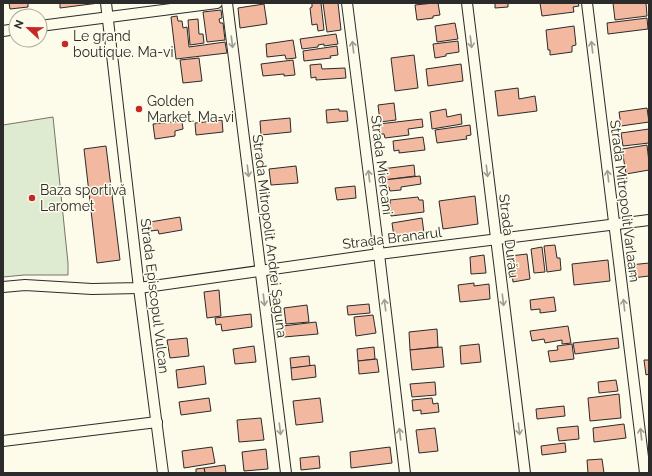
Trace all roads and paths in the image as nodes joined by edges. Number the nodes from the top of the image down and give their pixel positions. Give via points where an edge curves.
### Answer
1 (106, 3) edge
2 (217, 3) edge
3 (227, 3) edge
4 (348, 3) edge
5 (467, 3) edge
6 (587, 3) edge
7 (108, 16) junction
8 (48, 25) edge
9 (649, 220) edge
10 (614, 224) junction
11 (495, 239) junction
12 (379, 254) junction
13 (261, 270) junction
14 (3, 287) edge
15 (140, 288) junction
16 (157, 422) junction
17 (3, 441) edge
18 (163, 473) edge
19 (286, 473) edge
20 (405, 473) edge
21 (525, 473) edge
22 (645, 473) edge

1 - 7 street, Strada Episcopul Vulcan
2 - 7 street
3 -> 13 street, Strada Mitropolit Andrei Șaguna
12 -> 4 street, Strada Miercani
5 -> 11 street, Strada Durău
10 -> 6 street, Strada Mitropolit Varlaam
7 - 8 street
7 - 15 street, Strada Episcopul Vulcan
9 - 10 street, Strada Branarul
10 - 11 street, Strada Branarul
22 -> 10 street, Strada Mitropolit Varlaam
11 - 12 street, Strada Branarul
11 -> 21 street, Strada Durău
12 - 13 street, Strada Branarul
20 -> 12 street, Strada Miercani
13 - 15 street, Strada Branarul
13 -> 19 street, Strada Mitropolit Andrei Șaguna
14 - 15 street, Strada Branarul via 25,285
15 - 16 street, Strada Episcopul Vulcan
16 - 17 street
16 - 18 street, Strada Episcopul Vulcan

